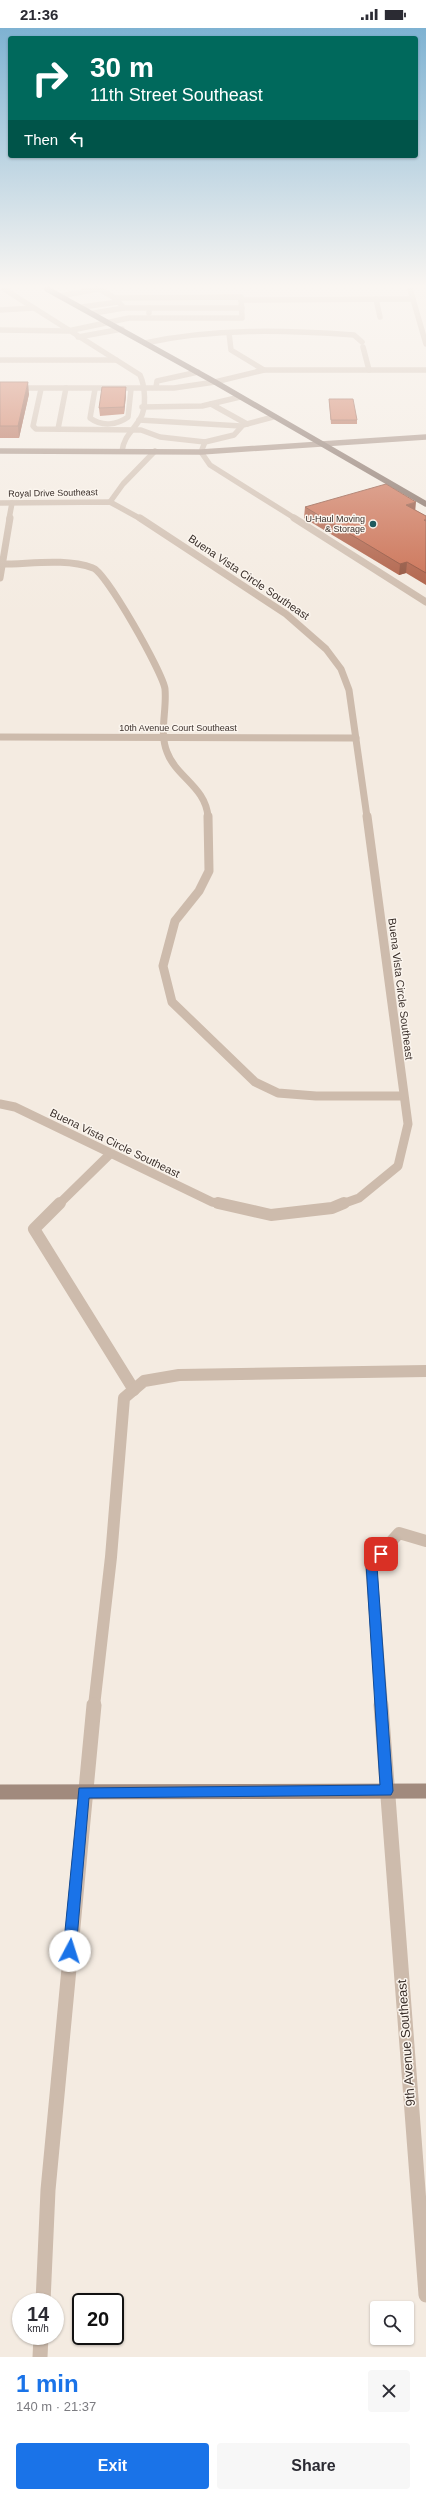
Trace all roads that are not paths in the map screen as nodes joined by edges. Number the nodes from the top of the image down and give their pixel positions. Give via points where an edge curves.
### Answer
1 (39, 398) edge
2 (64, 398) edge
3 (94, 398) edge
4 (130, 398) edge
5 (142, 398) edge
6 (237, 398) edge
7 (241, 398) edge
8 (211, 404) junction
9 (142, 407) junction
10 (273, 417) junction
11 (139, 420) junction
12 (244, 425) junction
13 (58, 429) junction
14 (130, 430) junction
15 (426, 437) edge
16 (204, 442) junction
17 (319, 444) junction
18 (0, 451) edge
19 (122, 451) junction
20 (155, 451) junction
21 (201, 452) junction
22 (110, 502) junction
23 (0, 503) edge
24 (12, 503) junction
25 (426, 504) edge
26 (2, 564) junction
27 (0, 578) edge
28 (426, 602) edge
29 (162, 736) junction
30 (0, 737) edge
31 (356, 738) junction
32 (403, 1096) junction
33 (0, 1104) edge
34 (110, 1154) junction
35 (426, 1371) edge
36 (134, 1390) junction
37 (426, 1542) edge
38 (387, 1791) junction
39 (426, 1791) edge
40 (0, 1792) edge
41 (84, 1792) junction
42 (43, 2293) edge
43 (426, 2295) edge
44 (41, 2345) edge
45 (40, 2357) edge

1 - 13 street via 33,426
2 - 13 street
3 - 4 street via 90,418 108,423 128,417
5 - 9 street
6 - 8 street
7 - 10 main road
8 - 9 street
8 - 12 street
9 - 11 street via 142,416
10 - 12 street
10 - 17 main road
11 - 12 street
11 - 14 street
12 - 16 street via 236,434
13 - 14 street
14 - 16 street via 145,431 160,437
14 - 19 street via 123,440
15 - 17 street
16 - 21 street
17 - 21 street
17 - 25 main road
18 - 19 street
19 - 20 street
20 - 21 street
20 - 22 street, Royal Drive Southeast via 123,484
21 - 28 street via 210,465
22 - 24 street, Royal Drive Southeast
22 - 31 street, Buena Vista Circle Southeast via 152,525 206,560 308,631 341,669 349,690
23 - 24 street, Royal Drive Southeast
24 - 26 street
26 - 27 street
26 - 29 street via 72,563 95,568 107,582 146,644 160,672 165,688 166,716
29 - 30 street, 10th Avenue Court Southeast
29 - 31 street, 10th Avenue Court Southeast
29 - 32 street via 167,754 207,804 209,837 208,871 199,891 175,921 163,966 172,1002 255,1082 278,1093 316,1096
31 - 32 street, Buena Vista Circle Southeast
32 - 34 street, Buena Vista Circle Southeast via 408,1124 398,1166 359,1198 332,1208 271,1215 212,1202
33 - 34 street, Buena Vista Circle Southeast via 14,1106
34 - 36 street via 34,1229
35 - 36 street via 179,1375 144,1381
36 - 41 street via 124,1398 111,1557
37 - 38 street, 9th Avenue Southeast via 399,1533 372,1564
38 - 39 street
38 - 41 street
38 - 43 street, 9th Avenue Southeast
40 - 41 street
41 - 42 street via 48,2190
44 - 45 street

